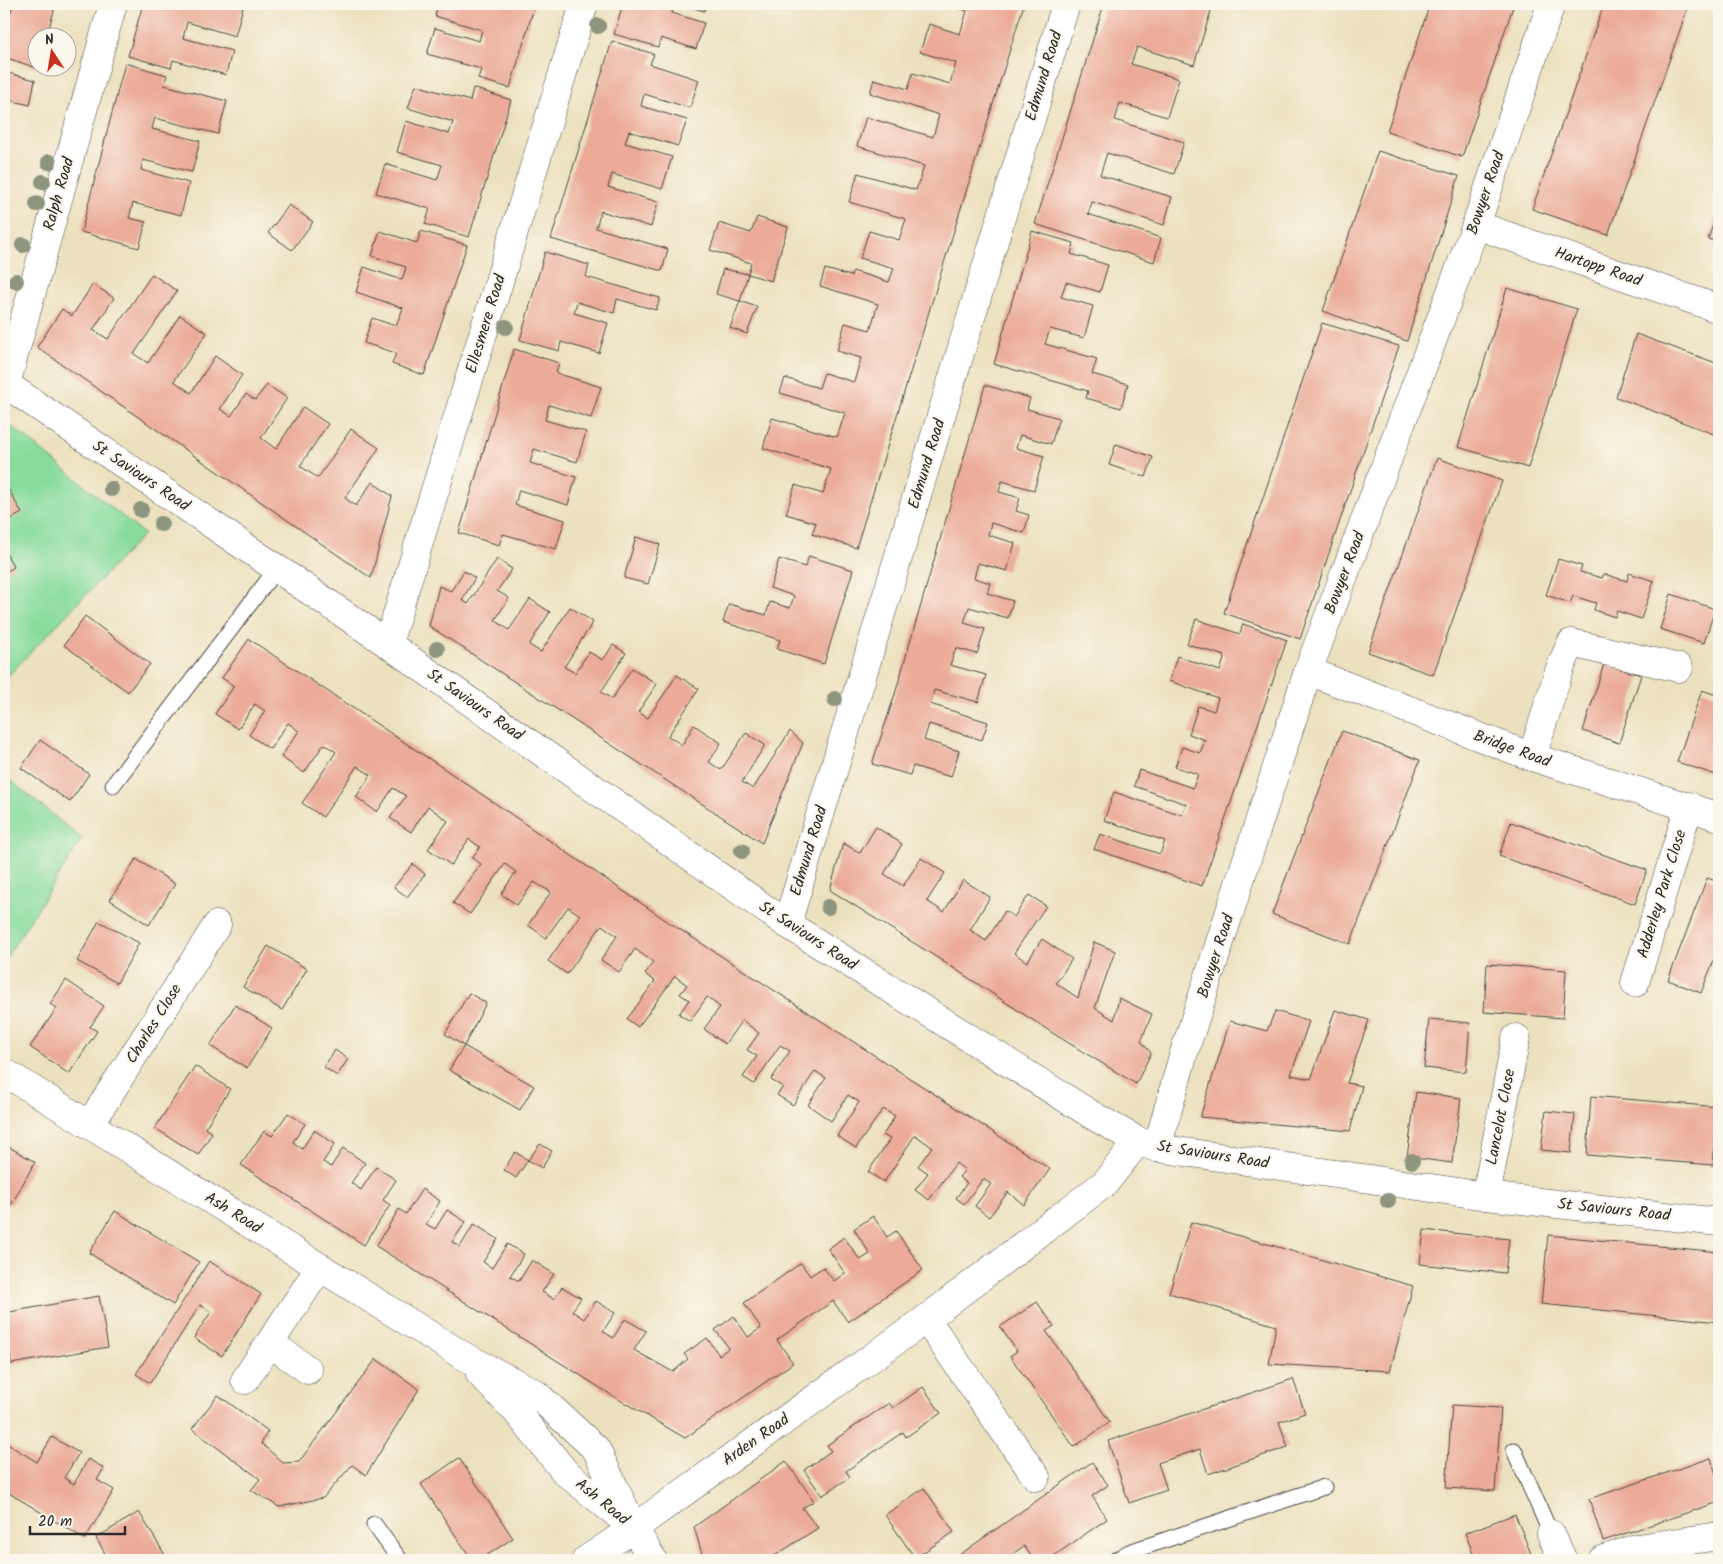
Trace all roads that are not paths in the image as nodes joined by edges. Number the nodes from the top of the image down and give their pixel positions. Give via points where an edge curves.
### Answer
1 (113, 4) edge
2 (584, 4) edge
3 (1066, 4) edge
4 (1551, 4) edge
5 (1476, 225) junction
6 (1719, 310) edge
7 (5, 384) edge
8 (277, 568) junction
9 (388, 644) junction
10 (1679, 668) dead end
11 (1308, 672) junction
12 (1532, 757) junction
13 (113, 785) dead end
14 (1689, 806) junction
15 (1719, 817) edge
16 (217, 924) dead end
17 (787, 924) junction
18 (1636, 983) dead end
19 (1516, 1038) dead end
20 (4, 1072) edge
21 (90, 1124) junction
22 (1148, 1144) junction
23 (1486, 1196) junction
24 (1719, 1222) edge
25 (320, 1267) junction
26 (926, 1319) junction
27 (270, 1343) junction
28 (462, 1355) junction
29 (308, 1370) dead end
30 (245, 1380) dead end
31 (1514, 1450) dead end
32 (1036, 1478) dead end
33 (1324, 1487) dead end
34 (374, 1524) dead end
35 (634, 1528) junction
36 (1551, 1534) joint
37 (1719, 1536) edge
38 (400, 1560) edge
39 (586, 1560) edge
40 (653, 1560) edge
41 (1116, 1560) edge
42 (1563, 1560) edge
43 (1602, 1560) edge

1 - 7 street, Ralph Road
2 - 9 street, Ellesmere Road
3 - 17 street, Edmund Road
4 - 5 street, Bowyer Road
5 - 6 street, Hartopp Road
5 - 11 street, Bowyer Road
7 - 8 street, St Saviours Road
8 - 9 street, St Saviours Road
8 - 13 lane
9 - 17 street, St Saviours Road
10 - 12 street via 1571,642
11 - 12 street, Bridge Road
11 - 22 street, Bowyer Road via 1183,1056
12 - 14 street, Bridge Road
14 - 15 street, Bridge Road
14 - 18 street, Adderley Park Close
16 - 21 street, Charles Close
17 - 22 street, St Saviours Road via 1097,1118
19 - 23 street, Lancelot Close
20 - 21 street, Ash Road
21 - 25 street, Ash Road
22 - 23 street, St Saviours Road
22 - 26 street, Arden Road via 1105,1183
23 - 24 street, St Saviours Road
25 - 27 street
25 - 28 street, Ash Road
26 - 32 street
26 - 35 street, Arden Road
27 - 29 street
27 - 30 street
28 - 35 street, Ash Road via 517,1412 565,1472
28 - 35 street, Ash Road via 535,1393 596,1449
31 - 36 lane
33 - 41 lane via 1130,1552
34 - 38 lane
35 - 39 street, Arden Road
35 - 40 street
36 - 42 street
37 - 43 street via 1637,1548

